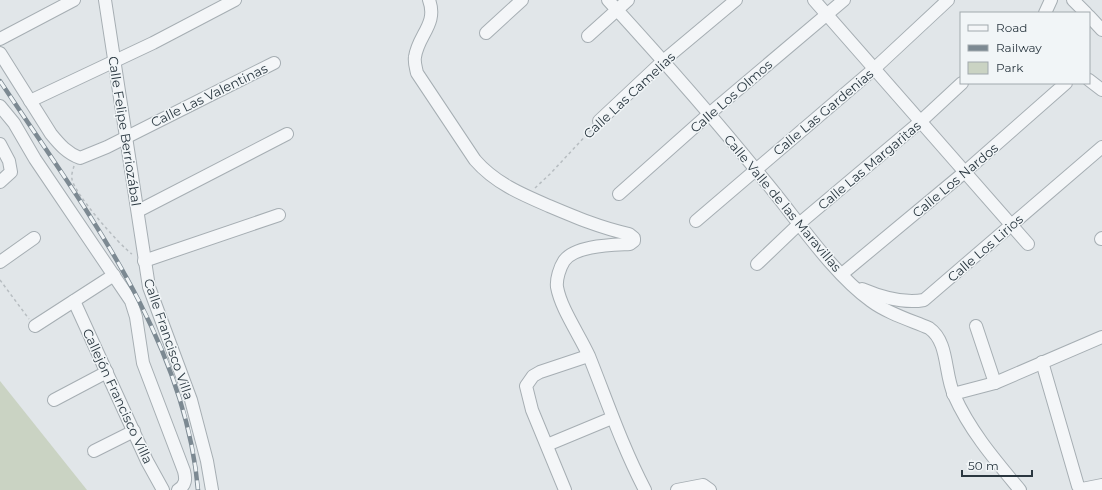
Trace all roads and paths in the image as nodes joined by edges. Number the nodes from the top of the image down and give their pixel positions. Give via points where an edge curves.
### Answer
1 (74, 0) edge
2 (105, 0) edge
3 (235, 0) edge
4 (429, 0) edge
5 (608, 0) edge
6 (628, 0) edge
7 (736, 0) edge
8 (814, 0) edge
9 (844, 0) edge
10 (948, 0) edge
11 (1051, 0) edge
12 (1073, 0) edge
13 (516, 2) edge
14 (617, 10) junction
15 (1045, 12) edge
16 (1085, 12) edge
17 (827, 14) junction
18 (1090, 17) edge
19 (1102, 30) edge
20 (486, 33) dead end
21 (588, 36) dead end
22 (0, 39) edge
23 (0, 53) edge
24 (114, 61) junction
25 (663, 61) junction
26 (274, 63) dead end
27 (875, 68) junction
28 (1090, 81) edge
29 (961, 84) edge
30 (1065, 84) edge
31 (1102, 90) edge
32 (30, 101) junction
33 (0, 106) edge
34 (709, 114) junction
35 (599, 121) joint
36 (922, 121) junction
37 (287, 134) dead end
38 (126, 138) junction
39 (0, 144) edge
40 (1102, 147) edge
41 (80, 158) junction
42 (755, 169) junction
43 (966, 171) junction
44 (0, 182) edge
45 (619, 194) dead end
46 (527, 197) junction
47 (138, 211) junction
48 (279, 215) dead end
49 (696, 221) dead end
50 (800, 223) junction
51 (1012, 225) junction
52 (34, 238) dead end
53 (1028, 244) dead end
54 (2, 257) edge
55 (144, 261) junction
56 (757, 264) dead end
57 (842, 274) junction
58 (114, 275) junction
59 (0, 280) edge
60 (852, 285) junction
61 (74, 301) junction
62 (34, 326) joint
63 (976, 326) dead end
64 (1102, 337) edge
65 (588, 356) junction
66 (1042, 362) junction
67 (107, 372) junction
68 (995, 384) junction
69 (953, 394) junction
70 (54, 400) dead end
71 (612, 418) junction
72 (134, 431) junction
73 (547, 445) junction
74 (94, 451) dead end
75 (1102, 485) edge
76 (707, 487) edge
77 (179, 489) edge
78 (163, 490) edge
79 (212, 490) edge
80 (565, 490) edge
81 (645, 490) edge
82 (677, 490) edge
83 (1020, 490) edge

1 - 22 street
2 - 24 street, Calle Felipe Berriozábal
3 - 24 street
4 - 46 street via 433,10 431,21 416,49 414,59 417,73 475,160 497,181
5 - 14 street, Calle Valle de las Maravillas
6 - 14 street
7 - 25 street, Calle Las Camelias
8 - 17 street
9 - 17 street, Calle Los Olmos
10 - 27 street, Calle Las Gardenias
11 - 15 street
12 - 16 street
13 - 20 street
14 - 21 street
14 - 25 street, Calle Valle de las Maravillas
17 - 27 street
17 - 34 street, Calle Los Olmos
18 - 19 street
23 - 32 street
24 - 32 street
24 - 38 street, Calle Felipe Berriozábal
25 - 34 street, Calle Valle de las Maravillas
25 - 35 street, Calle Las Camelias
26 - 38 street, Calle Las Valentinas
27 - 36 street
27 - 42 street, Calle Las Gardenias
28 - 31 street
29 - 36 street, Calle Las Margaritas
30 - 43 street, Calle Los Nardos
32 - 41 street via 60,146
33 - 58 street, Calle Francisco Villa via 14,123 35,159
34 - 42 street, Calle Valle de las Maravillas
34 - 45 street, Calle Los Olmos
35 - 46 path, Calle Las Camelias
36 - 43 street
36 - 50 street, Calle Las Margaritas
37 - 47 street
38 - 41 street, Calle Las Valentinas
38 - 47 street, Calle Felipe Berriozábal
39 - 44 street via 12,168
40 - 51 street, Calle Los Lirios
41 - 55 path, Calle Francisco Villa via 75,164 72,179 77,192 113,237
42 - 49 street, Calle Las Gardenias
42 - 50 street, Calle Valle de las Maravillas
43 - 51 street
43 - 57 street, Calle Los Nardos
46 - 65 street via 575,218 629,234 634,238 630,244 595,247 570,255 559,272 557,285 561,300
47 - 55 street, Calle Felipe Berriozábal
48 - 55 street
50 - 56 street, Calle Las Margaritas
50 - 57 street, Calle Valle de las Maravillas
51 - 53 street
51 - 60 street, Calle Los Lirios via 924,300 886,298
52 - 54 street
55 - 79 street, Calle Francisco Villa via 152,294 191,400
57 - 60 street, Calle Valle de las Maravillas
58 - 61 street
58 - 77 street, Calle Francisco Villa via 134,307 143,363 184,471 186,479
59 - 62 path
60 - 69 street, Calle Valle de las Maravillas via 874,304 936,333 941,341
61 - 62 street
61 - 67 street, Callejón Francisco Villa
63 - 68 street
64 - 66 street
65 - 71 street
65 - 73 street via 533,376 526,386
66 - 68 street
66 - 75 street via 1078,486 1082,489
67 - 70 street
67 - 72 street, Callejón Francisco Villa
68 - 69 street
69 - 83 street, Calle Valle de las Maravillas via 977,437
71 - 73 street
71 - 81 street
72 - 74 street
72 - 78 street, Callejón Francisco Villa
73 - 80 street
76 - 82 street

